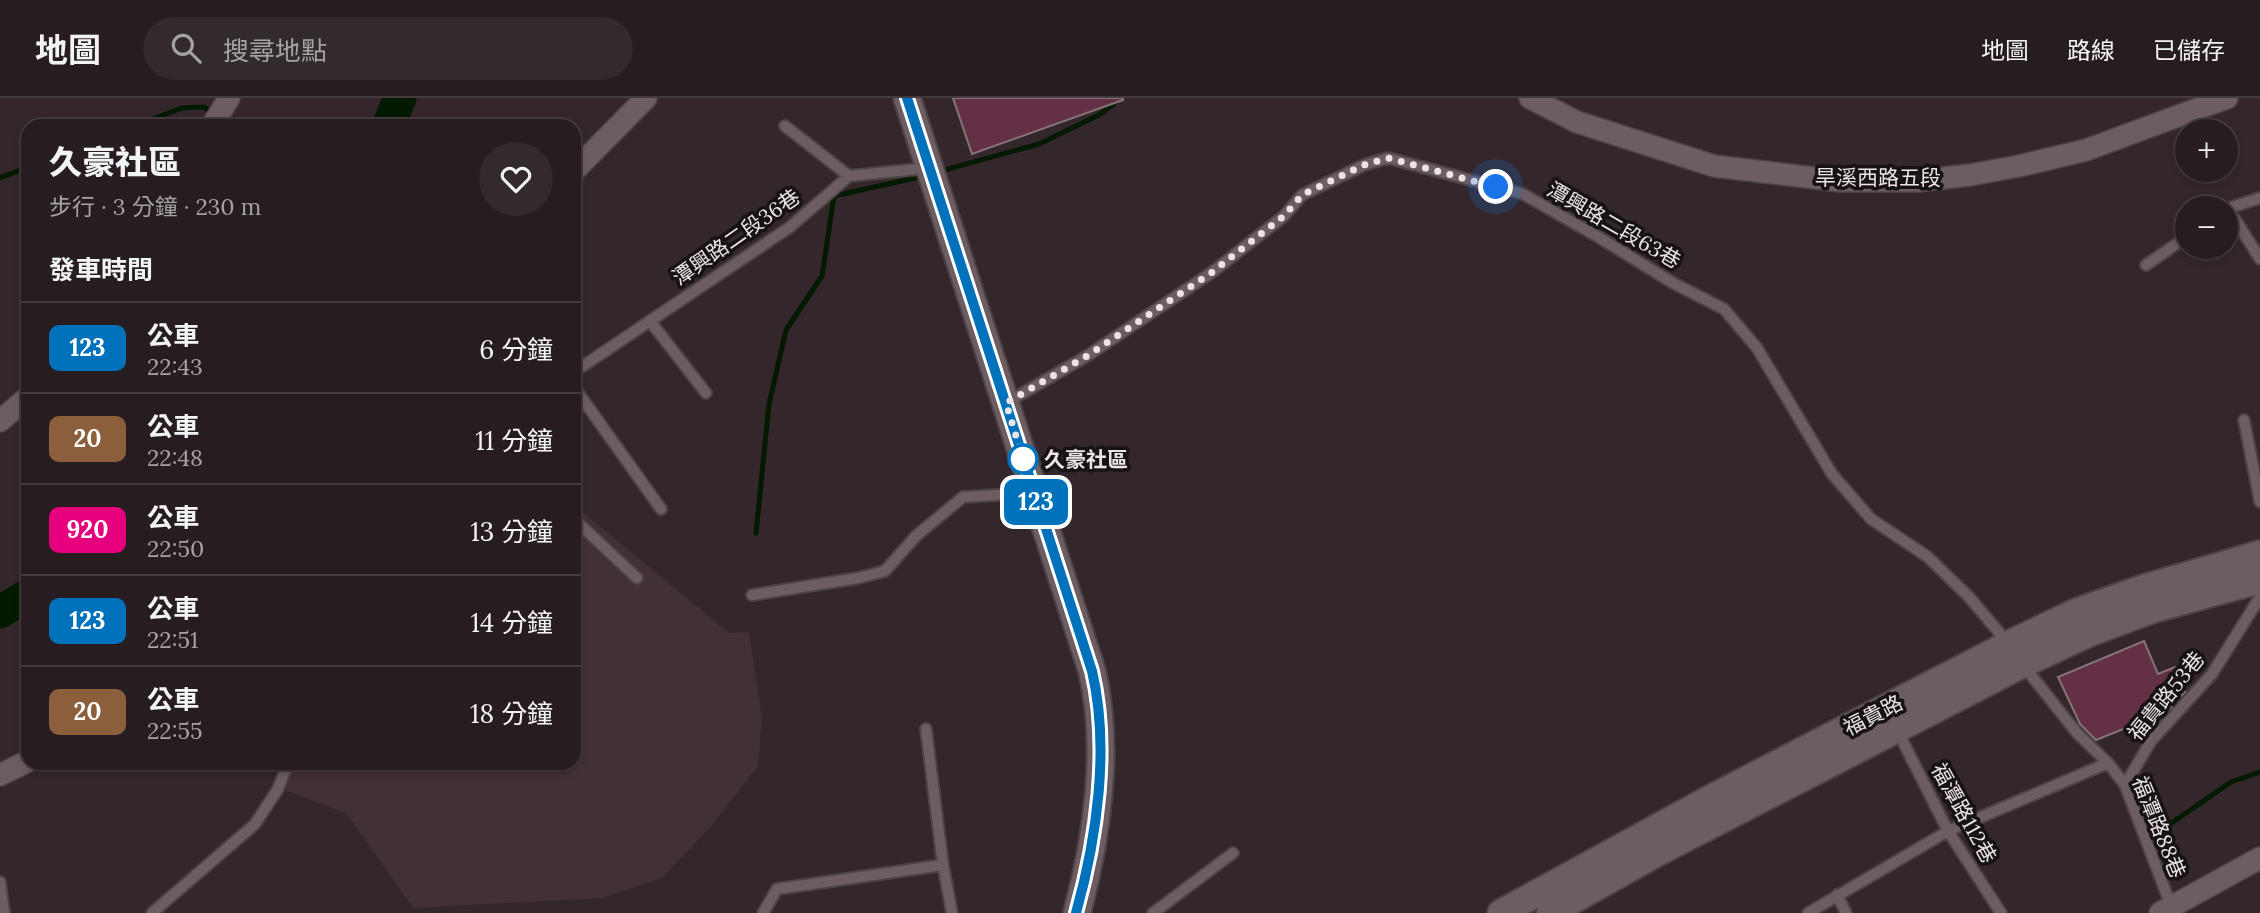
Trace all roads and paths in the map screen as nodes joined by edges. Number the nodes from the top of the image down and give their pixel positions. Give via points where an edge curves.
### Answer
1 (229, 98) edge
2 (646, 98) edge
3 (907, 98) edge
4 (1530, 98) edge
5 (2227, 98) edge
6 (216, 119) edge
7 (785, 126) dead end
8 (581, 164) edge
9 (931, 168) junction
10 (849, 176) junction
11 (2260, 198) edge
12 (2238, 205) edge
13 (2238, 225) edge
14 (2175, 245) edge
15 (2260, 259) edge
16 (2146, 265) dead end
17 (650, 321) junction
18 (581, 367) edge
19 (706, 393) dead end
20 (581, 397) edge
21 (21, 403) edge
22 (1006, 403) junction
23 (2244, 420) dead end
24 (0, 421) edge
25 (1033, 493) junction
26 (2260, 502) edge
27 (661, 509) dead end
28 (581, 526) edge
29 (2260, 554) edge
30 (636, 578) dead end
31 (2260, 580) edge
32 (752, 595) dead end
33 (2260, 597) edge
34 (2016, 654) junction
35 (926, 729) dead end
36 (1897, 729) junction
37 (2108, 763) junction
38 (21, 764) edge
39 (285, 770) edge
40 (0, 775) edge
41 (2125, 785) junction
42 (1948, 831) junction
43 (1233, 853) dead end
44 (2260, 858) edge
45 (943, 865) junction
46 (0, 882) edge
47 (1837, 895) junction
48 (2168, 911) edge
49 (4, 913) edge
50 (152, 913) edge
51 (763, 913) edge
52 (952, 913) edge
53 (1076, 913) edge
54 (1153, 913) edge
55 (1501, 913) edge
56 (1550, 913) edge
57 (1808, 913) edge
58 (1846, 913) edge
59 (2001, 913) edge

1 - 6 street
2 - 8 street
3 - 9 street
4 - 5 street, 旱溪西路五段 via 1577,122 1714,166 1840,181 1917,181 2019,166 2086,150
7 - 10 lane
9 - 10 lane
9 - 22 street
10 - 17 lane, 潭興路二段36巷 via 790,227
11 - 12 lane
13 - 15 lane
14 - 16 lane
17 - 18 lane, 潭興路二段36巷
17 - 19 lane
20 - 27 lane
21 - 24 street
22 - 25 street
22 - 34 lane, 潭興路二段63巷 via 1087,356 1211,273 1284,216 1302,195 1388,158 1522,194 1724,310 1757,348 1832,474 1871,519 1937,565
23 - 26 lane
25 - 32 lane via 963,497 916,536 885,571
25 - 53 street via 1098,697 1098,797
28 - 30 lane
29 - 34 street, 福貴路 via 2076,612
31 - 34 street, 福貴路
33 - 41 lane, 福貴路53巷 via 2212,674 2151,741
34 - 36 street, 福貴路
34 - 37 lane, 潭興路二段63巷 via 2077,733
34 - 55 street, 福貴路 via 1717,795
35 - 45 lane
36 - 42 lane, 福潭路112巷
36 - 56 street, 福貴路 via 1657,853 1582,901
37 - 41 lane, 福潭路88巷
37 - 42 lane
38 - 40 street
39 - 50 lane via 255,824
41 - 48 lane, 福潭路88巷
42 - 47 lane
42 - 59 lane, 福潭路112巷
43 - 54 lane
44 - 48 street
45 - 51 lane via 777,889
45 - 52 lane
46 - 49 lane
47 - 57 lane
47 - 58 lane

